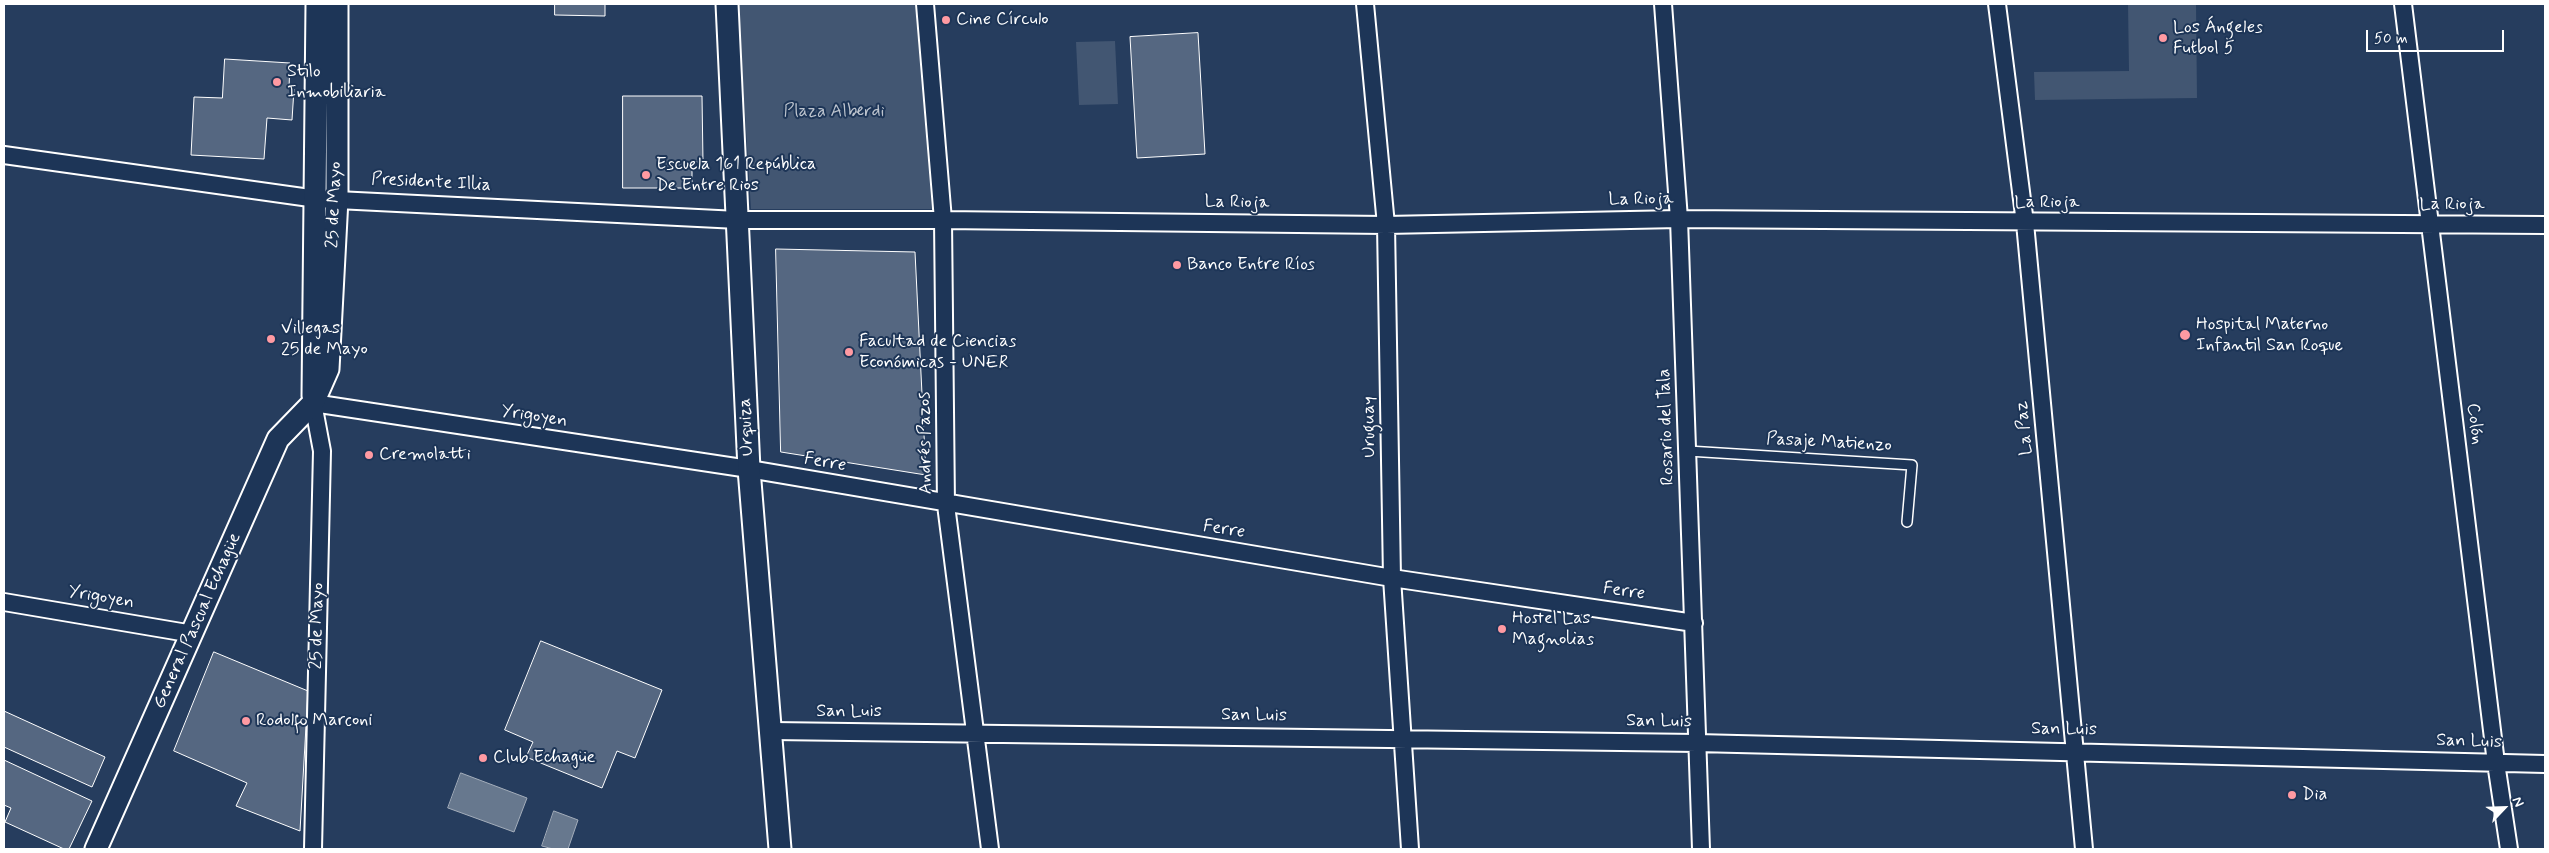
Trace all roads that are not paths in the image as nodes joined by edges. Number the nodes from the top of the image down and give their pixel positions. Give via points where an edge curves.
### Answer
1 (317, 4) edge
2 (337, 4) edge
3 (727, 4) edge
4 (925, 4) edge
5 (1365, 4) edge
6 (1663, 4) edge
7 (1997, 4) edge
8 (2403, 4) edge
9 (4, 155) edge
10 (327, 199) junction
11 (1678, 219) junction
12 (738, 220) junction
13 (943, 220) junction
14 (2025, 223) junction
15 (1386, 225) junction
16 (2545, 225) edge
17 (2429, 226) junction
18 (313, 403) junction
19 (1688, 451) junction
20 (749, 470) junction
21 (946, 505) junction
22 (1907, 522) dead end
23 (1392, 578) junction
24 (4, 602) edge
25 (1694, 623) junction
26 (193, 634) junction
27 (772, 732) junction
28 (975, 732) junction
29 (1404, 738) junction
30 (1697, 742) junction
31 (2076, 750) junction
32 (2496, 763) junction
33 (2545, 764) edge
34 (96, 849) edge
35 (314, 849) edge
36 (780, 849) edge
37 (990, 849) edge
38 (1410, 849) edge
39 (1701, 849) edge
40 (2084, 849) edge
41 (2509, 849) edge

1 - 10 street, 25 de Mayo
2 - 10 street, 25 de Mayo
3 - 12 street, Urquiza
4 - 13 street, Andrés Pazos
5 - 15 street, Uruguay
6 - 11 street, Rosario del Tala
7 - 14 street, La Paz
8 - 17 street, Colón
9 - 10 street, Presidente Illia
10 - 12 street, Presidente Illia
10 - 18 street, 25 de Mayo
11 - 14 street, La Rioja
11 - 15 street, La Rioja
11 - 19 street, Rosario del Tala
12 - 13 street, La Rioja
12 - 20 street, Urquiza
13 - 15 street, La Rioja
13 - 21 street, Andrés Pazos
14 - 17 street, La Rioja
14 - 31 street, La Paz
15 - 23 street, Uruguay
16 - 17 street, La Rioja
17 - 32 street, Colón
18 - 20 street, Yrigoyen
18 - 26 street, General Pascual Echagüe via 278,439
18 - 35 street, 25 de Mayo via 322,451
19 - 22 lane, Pasaje Matienzo via 1912,465
19 - 25 street, Rosario del Tala
20 - 21 street, Ferre
20 - 27 street, Urquiza
21 - 23 street, Ferre
21 - 28 street, Andrés Pazos
23 - 25 street, Ferre
23 - 29 street, Uruguay
24 - 26 street, Yrigoyen
25 - 30 street, Rosario del Tala
26 - 34 street, General Pascual Echagüe
27 - 28 street, San Luis
27 - 36 street, Urquiza
28 - 29 street, San Luis
28 - 37 street, Andrés Pazos
29 - 30 street, San Luis
29 - 38 street, Uruguay
30 - 31 street, San Luis
30 - 39 street, Rosario del Tala
31 - 32 street, San Luis
31 - 40 street, La Paz
32 - 33 street, San Luis
32 - 41 street, Colón

